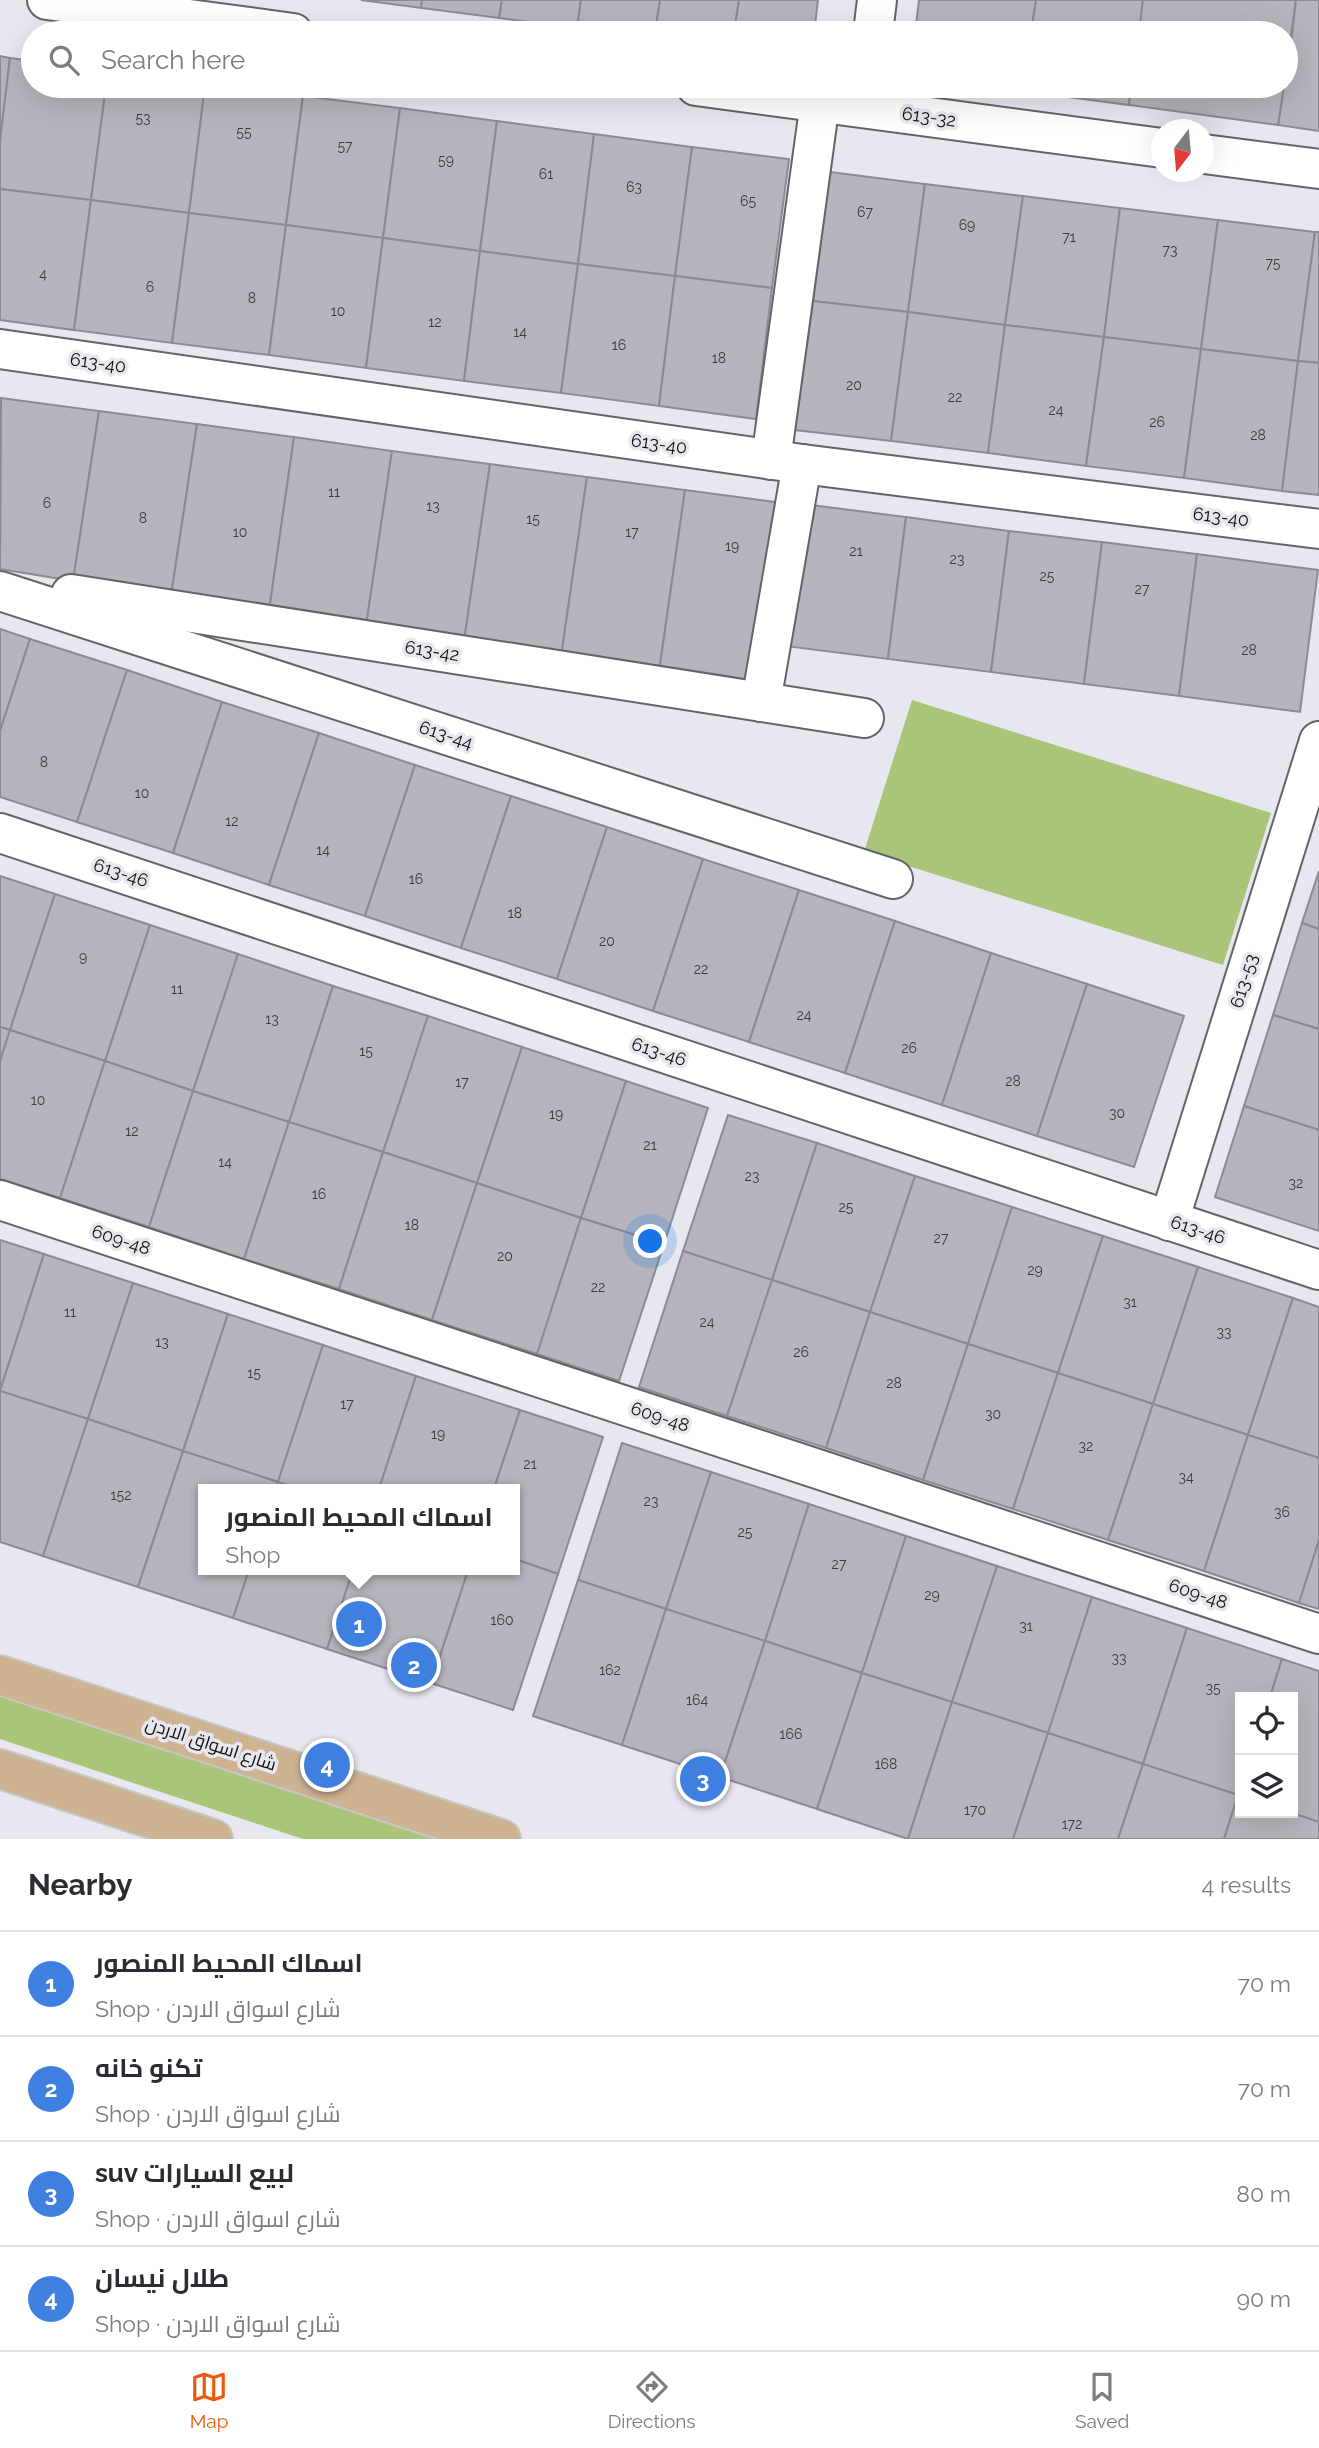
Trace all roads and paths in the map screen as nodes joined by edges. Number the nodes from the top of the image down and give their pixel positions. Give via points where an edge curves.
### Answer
1 (47, 0) edge
2 (877, 0) edge
3 (159, 8) edge
4 (229, 21) edge
5 (874, 21) edge
6 (789, 98) edge
7 (857, 98) edge
8 (872, 98) edge
9 (820, 102) junction
10 (1151, 146) edge
11 (1214, 155) edge
12 (1319, 169) edge
13 (0, 349) edge
14 (787, 462) junction
15 (1319, 529) edge
16 (0, 583) edge
17 (0, 591) edge
18 (761, 702) junction
19 (864, 718) dead end
20 (1319, 741) edge
21 (0, 833) edge
22 (893, 879) dead end
23 (0, 1200) edge
24 (1169, 1221) junction
25 (1319, 1270) edge
26 (1319, 1634) edge
27 (0, 1675) edge
28 (0, 1769) edge
29 (214, 1839) edge
30 (501, 1839) edge

1 - 3 street
2 - 5 street
3 - 4 street
6 - 9 street, 613-32
7 - 9 street, 613-32
8 - 10 street, 613-32
9 - 14 street
11 - 12 street
13 - 14 street, 613-40
14 - 15 street, 613-40
14 - 18 street
16 - 18 street, 613-42
17 - 22 street, 613-44
18 - 19 street, 613-42
20 - 24 street, 613-53
21 - 24 street, 613-46
23 - 26 street, 609-48
24 - 25 street, 613-46
27 - 30 main road, شارع اسواق الاردن
28 - 29 main road

